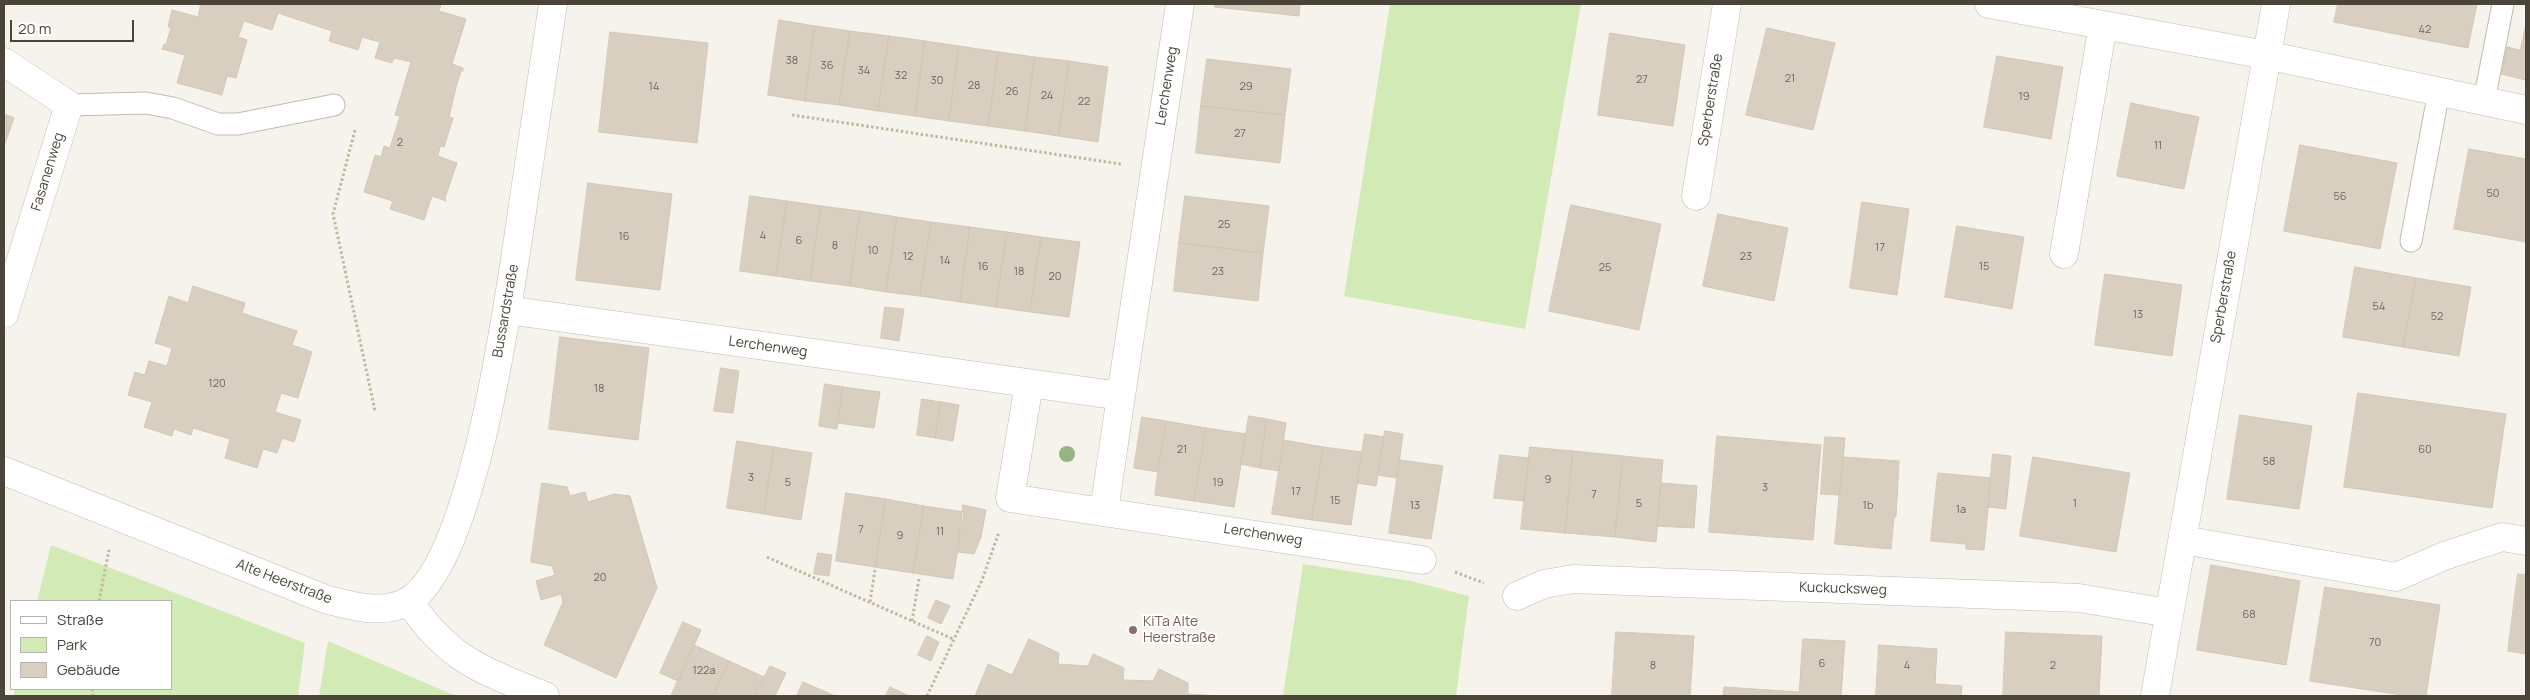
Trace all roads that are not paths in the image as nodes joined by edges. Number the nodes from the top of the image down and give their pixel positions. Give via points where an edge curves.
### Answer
1 (553, 4) edge
2 (1180, 4) edge
3 (1727, 4) edge
4 (1989, 4) edge
5 (2276, 4) edge
6 (2503, 4) edge
7 (2103, 25) junction
8 (2266, 55) junction
9 (4, 62) edge
10 (2438, 91) junction
11 (2484, 100) junction
12 (69, 104) junction
13 (334, 105) road end
14 (2526, 110) edge
15 (1696, 196) dead end
16 (2411, 241) dead end
17 (2064, 254) dead end
18 (507, 310) junction
19 (4, 314) edge
20 (1029, 384) junction
21 (1120, 396) junction
22 (4, 471) edge
23 (1104, 511) junction
24 (2183, 540) junction
25 (2526, 541) edge
26 (1422, 560) road end
27 (1517, 596) road end
28 (409, 600) junction
29 (2169, 613) junction
30 (544, 696) edge
31 (2155, 696) edge

1 - 18 street, Bussardstraße
2 - 21 street, Lerchenweg
3 - 15 street, Sperberstraße
4 - 7 street
5 - 8 street, Sperberstraße
6 - 11 lane
7 - 8 street
7 - 17 street
8 - 10 street
8 - 24 street, Sperberstraße
9 - 12 street
10 - 11 street
10 - 16 lane
11 - 14 street
12 - 13 lane via 146,103 173,108 218,124 238,124
12 - 19 street, Fasanenweg
18 - 20 street, Lerchenweg
18 - 28 street, Bussardstraße via 483,431 460,510 433,573
20 - 21 street, Lerchenweg
20 - 23 street, Lerchenweg via 1010,498
21 - 23 street, Lerchenweg
22 - 28 street, Alte Heerstraße via 325,599 373,609
23 - 26 street, Lerchenweg
24 - 25 street via 2396,577 2444,556 2502,537
24 - 29 street, Sperberstraße
27 - 29 street, Kuckucksweg via 1544,584 1573,580 2079,598
28 - 30 street via 451,651
29 - 31 street, Sperberstraße

